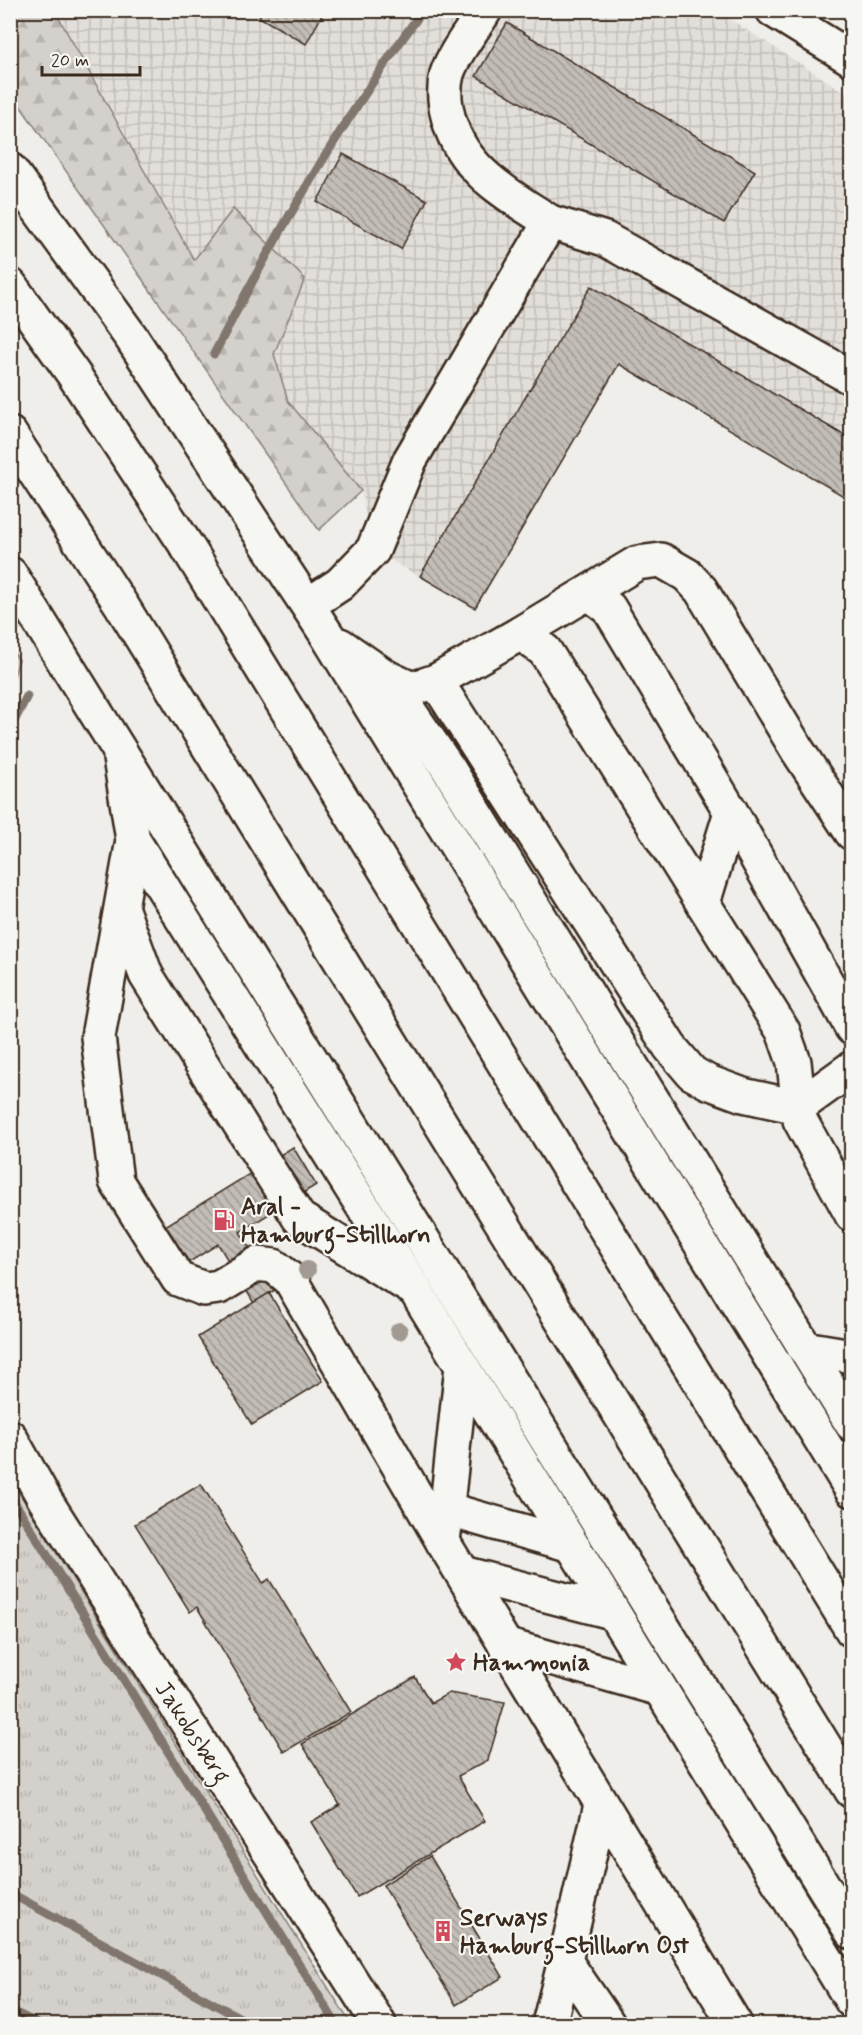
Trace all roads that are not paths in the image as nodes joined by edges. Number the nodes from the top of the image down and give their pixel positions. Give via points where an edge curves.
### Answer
1 (485, 10) edge
2 (773, 10) edge
3 (852, 59) edge
4 (10, 170) edge
5 (550, 222) junction
6 (10, 285) edge
7 (852, 378) edge
8 (10, 434) edge
9 (10, 574) edge
10 (589, 593) junction
11 (308, 606) junction
12 (521, 633) junction
13 (327, 635) junction
14 (386, 677) junction
15 (436, 681) junction
16 (118, 745) junction
17 (731, 812) junction
18 (852, 833) edge
19 (133, 840) junction
20 (703, 903) junction
21 (121, 909) junction
22 (852, 1028) edge
23 (852, 1068) edge
24 (798, 1107) junction
25 (852, 1215) edge
26 (416, 1291) junction
27 (804, 1348) junction
28 (852, 1356) edge
29 (462, 1366) junction
30 (852, 1424) edge
31 (10, 1437) edge
32 (852, 1490) edge
33 (446, 1509) junction
34 (443, 1542) junction
35 (571, 1545) junction
36 (462, 1573) junction
37 (612, 1612) junction
38 (852, 1630) edge
39 (505, 1645) junction
40 (660, 1689) junction
41 (852, 1791) edge
42 (601, 1805) junction
43 (852, 1932) edge
44 (565, 1961) junction
45 (852, 2001) edge
46 (379, 2025) edge
47 (549, 2025) edge
48 (608, 2025) edge
49 (735, 2025) edge

1 - 5 main road via 447,74 447,112 453,134 478,171
2 - 3 main road
4 - 11 main road via 131,337
5 - 7 main road via 605,239
5 - 11 main road via 410,460 374,550 340,584
6 - 38 main road via 188,548
8 - 41 main road via 122,606
9 - 16 main road
10 - 12 main road
10 - 17 main road via 609,608
10 - 18 main road via 637,563 661,560 687,575 701,590
11 - 13 main road
12 - 15 main road
12 - 20 main road via 545,651
13 - 14 main road
13 - 32 main road
14 - 15 main road via 412,689
14 - 27 main road via 448,768
15 - 24 main road via 670,1047 692,1073 743,1095
16 - 19 main road
16 - 43 main road
17 - 20 main road
17 - 22 main road
19 - 21 main road
19 - 26 main road
20 - 24 main road via 783,1031 794,1062
21 - 26 main road via 146,975 299,1218
21 - 34 main road via 98,1036 116,1181 178,1279 204,1289 219,1287 258,1264 274,1266 290,1279
23 - 24 main road
24 - 25 main road via 805,1131
26 - 29 main road
27 - 28 main road
27 - 30 main road
29 - 33 main road
29 - 35 main road
31 - 46 main road, Jakobsberg via 45,1500
33 - 34 main road
33 - 35 main road
34 - 36 main road
35 - 37 main road
36 - 37 main road
36 - 39 main road
37 - 40 main road
39 - 40 main road
39 - 42 main road
40 - 45 main road
42 - 44 main road
42 - 49 main road
44 - 47 main road
44 - 48 main road

